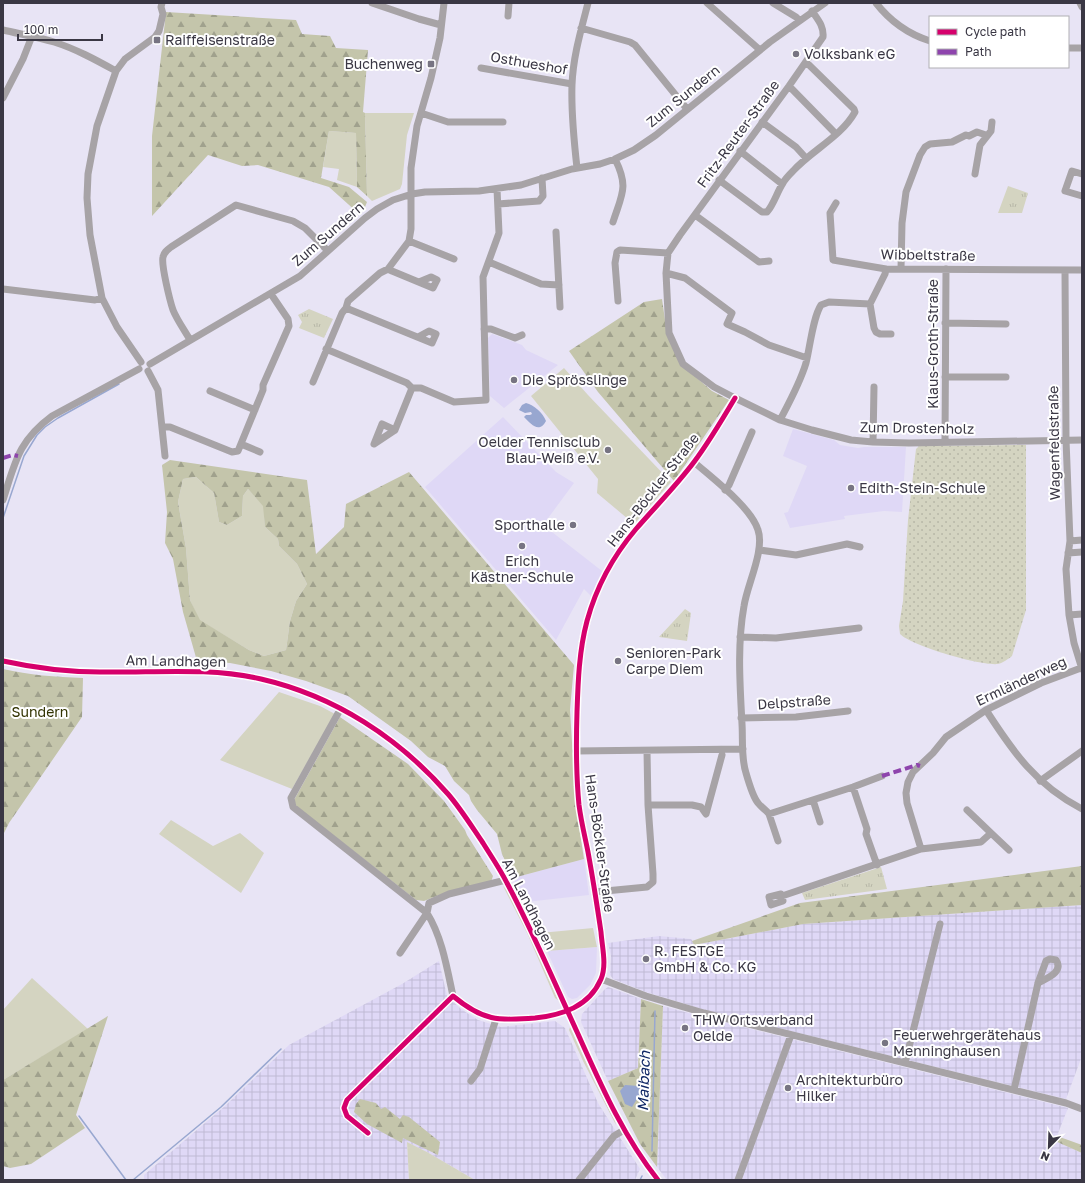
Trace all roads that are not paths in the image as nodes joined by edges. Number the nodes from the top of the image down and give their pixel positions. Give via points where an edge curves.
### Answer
1 (162, 3) edge
2 (372, 3) edge
3 (444, 3) edge
4 (509, 3) edge
5 (588, 3) edge
6 (707, 3) edge
7 (773, 3) edge
8 (824, 3) edge
9 (876, 3) edge
10 (1080, 3) edge
11 (1082, 8) edge
12 (812, 11) junction
13 (508, 16) dead end
14 (799, 20) junction
15 (441, 25) junction
16 (581, 28) junction
17 (3, 30) edge
18 (32, 36) junction
19 (929, 41) edge
20 (1069, 48) edge
21 (1082, 48) edge
22 (760, 50) junction
23 (806, 62) junction
24 (481, 68) dead end
25 (116, 71) junction
26 (572, 84) junction
27 (789, 86) junction
28 (3, 98) edge
29 (687, 109) junction
30 (421, 114) junction
31 (503, 122) dead end
32 (762, 122) junction
33 (992, 122) dead end
34 (836, 134) junction
35 (986, 135) junction
36 (969, 136) junction
37 (980, 145) junction
38 (740, 151) junction
39 (806, 158) junction
40 (615, 159) junction
41 (577, 168) junction
42 (975, 174) dead end
43 (1082, 174) edge
44 (542, 178) junction
45 (719, 180) junction
46 (782, 184) junction
47 (497, 189) junction
48 (412, 194) junction
49 (1082, 196) edge
50 (498, 204) junction
51 (836, 204) dead end
52 (695, 215) junction
53 (613, 222) dead end
54 (556, 232) dead end
55 (409, 241) junction
56 (328, 251) junction
57 (668, 253) junction
58 (454, 259) dead end
59 (489, 262) junction
60 (769, 262) dead end
61 (388, 269) junction
62 (886, 269) junction
63 (901, 269) junction
64 (946, 269) junction
65 (1065, 270) junction
66 (1082, 270) edge
67 (666, 273) junction
68 (419, 282) dead end
69 (559, 285) junction
70 (3, 288) edge
71 (271, 294) junction
72 (102, 298) junction
73 (618, 301) dead end
74 (870, 304) junction
75 (560, 307) dead end
76 (346, 308) junction
77 (945, 323) junction
78 (1006, 324) dead end
79 (484, 329) junction
80 (891, 334) dead end
81 (522, 335) dead end
82 (418, 337) dead end
83 (190, 340) junction
84 (326, 349) junction
85 (807, 358) junction
86 (140, 366) junction
87 (149, 368) junction
88 (945, 377) junction
89 (1006, 377) dead end
90 (313, 382) dead end
91 (874, 387) dead end
92 (412, 388) junction
93 (210, 392) dead end
94 (735, 398) junction
95 (255, 410) junction
96 (780, 420) junction
97 (163, 428) junction
98 (394, 430) dead end
99 (752, 432) dead end
100 (1066, 440) junction
101 (1082, 440) edge
102 (873, 442) junction
103 (945, 442) junction
104 (241, 444) junction
105 (260, 452) dead end
106 (165, 456) dead end
107 (694, 462) junction
108 (725, 490) junction
109 (3, 500) edge
110 (1082, 540) edge
111 (1070, 541) junction
112 (860, 547) dead end
113 (759, 550) junction
114 (1082, 552) edge
115 (1068, 553) junction
116 (1082, 614) edge
117 (1069, 615) junction
118 (859, 628) dead end
119 (740, 637) junction
120 (3, 661) edge
121 (1082, 669) edge
122 (341, 708) junction
123 (986, 710) junction
124 (848, 711) dead end
125 (742, 718) junction
126 (743, 749) junction
127 (576, 751) junction
128 (647, 751) junction
129 (1082, 751) edge
130 (722, 755) dead end
131 (882, 776) dead end
132 (1040, 781) junction
133 (853, 787) junction
134 (812, 800) junction
135 (648, 805) junction
136 (1082, 809) edge
137 (967, 810) dead end
138 (769, 814) junction
139 (820, 822) dead end
140 (991, 833) junction
141 (778, 841) dead end
142 (921, 849) junction
143 (1009, 850) dead end
144 (877, 865) junction
145 (506, 880) junction
146 (595, 892) junction
147 (782, 896) dead end
148 (427, 913) junction
149 (940, 924) dead end
150 (400, 953) dead end
151 (601, 979) junction
152 (1038, 983) dead end
153 (454, 996) junction
154 (568, 1012) junction
155 (496, 1020) junction
156 (791, 1036) junction
157 (905, 1063) junction
158 (471, 1081) dead end
159 (1014, 1090) junction
160 (1082, 1109) edge
161 (624, 1130) junction
162 (368, 1133) dead end
163 (579, 1180) edge
164 (658, 1180) edge
165 (738, 1180) edge

1 - 25 street via 163,14 159,31
2 - 15 street
3 - 15 street
4 - 13 street
5 - 16 street
6 - 22 street
7 - 14 street
8 - 12 street, Zum Sundern
9 - 19 street via 895,23
10 - 11 street
12 - 14 street, Zum Sundern
12 - 23 street, Fritz-Reuter-Straße via 824,31
14 - 22 street, Zum Sundern
15 - 30 street
16 - 26 street
16 - 29 street via 635,45
17 - 18 street
18 - 25 street via 55,42
18 - 28 street
20 - 21 street
22 - 29 street, Zum Sundern
23 - 27 street, Fritz-Reuter-Straße
23 - 34 street via 854,109 852,118
24 - 26 street, Osthueshof
25 - 72 street via 92,144 87,198 90,235
26 - 41 street
27 - 32 street, Fritz-Reuter-Straße
27 - 34 street
29 - 40 street, Zum Sundern via 634,150
30 - 31 street via 448,122
30 - 48 street via 411,168
32 - 38 street, Fritz-Reuter-Straße
32 - 39 street via 796,147
33 - 35 street via 991,130
34 - 39 street
35 - 36 street via 978,132
35 - 37 street
36 - 37 street
36 - 63 street via 952,142 930,144 920,155 906,192
37 - 42 street
38 - 45 street, Fritz-Reuter-Straße
38 - 46 street
39 - 46 street
40 - 41 street, Zum Sundern
40 - 53 street via 622,172 624,186
41 - 44 street, Zum Sundern
43 - 49 street via 1072,171 1065,191
44 - 47 street, Zum Sundern
44 - 50 street via 543,196 540,201
45 - 46 street via 765,213
45 - 52 street, Fritz-Reuter-Straße
47 - 48 street, Zum Sundern
47 - 50 street
48 - 55 street
48 - 56 street, Zum Sundern via 377,209
50 - 59 street via 499,233
51 - 62 street, Wibbeltstraße via 830,213 833,260
52 - 57 street, Fritz-Reuter-Straße
52 - 60 street via 759,262
54 - 69 street
55 - 58 street
55 - 61 street
56 - 71 street, Zum Sundern via 300,276
56 - 83 street via 305,228 293,221 236,205 165,251 163,262 174,311
57 - 67 street, Fritz-Reuter-Straße
57 - 73 street via 620,250 617,252 615,263
59 - 69 street via 540,284
59 - 79 street via 483,277
61 - 68 street
61 - 76 street via 380,273 348,302
62 - 63 street, Wibbeltstraße
62 - 74 street
63 - 64 street, Wibbeltstraße
64 - 65 street, Wibbeltstraße
64 - 77 street, Klaus-Groth-Straße
65 - 66 street, Wibbeltstraße
65 - 100 street, Wagenfeldstraße
67 - 85 street via 685,278 732,313 727,324 769,345
67 - 94 street, Fritz-Reuter-Straße via 669,333 683,364 714,387
69 - 75 street
70 - 72 street via 95,300
71 - 83 street, Zum Sundern
71 - 95 street via 288,319 288,326
72 - 86 street
74 - 80 street via 876,332
74 - 85 street via 829,302 821,305 816,315
76 - 82 street
76 - 84 street
77 - 78 street
77 - 88 street, Klaus-Groth-Straße
79 - 81 street via 515,338
79 - 92 street via 486,400 454,402 421,388
83 - 87 street, Zum Sundern
84 - 90 street
84 - 92 street via 407,383
85 - 96 street
86 - 87 street via 141,372 145,373
86 - 109 street via 40,425 29,436 18,456
87 - 97 street via 158,390
88 - 89 street
88 - 103 street, Klaus-Groth-Straße
91 - 102 street
92 - 98 street
93 - 95 street
94 - 96 street, Zum Drostenholz
94 - 107 street, Hans-Böckler-Straße
95 - 104 street
96 - 102 street, Zum Drostenholz via 851,440
97 - 104 street via 170,427 232,452 238,451
97 - 106 street
99 - 108 street via 730,485
100 - 101 street, Zum Drostenholz
100 - 103 street, Zum Drostenholz
100 - 111 street, Wagenfeldstraße
102 - 103 street, Zum Drostenholz
104 - 105 street
107 - 108 street
107 - 127 street, Hans-Böckler-Straße via 616,556 597,592 582,642
108 - 113 street via 753,519 760,536
110 - 111 street
111 - 115 street, Wagenfeldstraße
112 - 113 street via 847,544 796,555
113 - 119 street via 744,606
114 - 115 street
115 - 117 street, Wagenfeldstraße via 1066,569
116 - 117 street
117 - 121 street, Wagenfeldstraße
118 - 119 street via 776,638
119 - 125 street
120 - 122 street, Am Landhagen via 72,671 184,671 238,675 292,687
121 - 123 street, Ermländerweg via 1040,683
122 - 145 street, Am Landhagen via 384,734 414,759 449,795
122 - 148 street via 291,798 293,807
123 - 132 street via 1026,768
123 - 142 street, Ermländerweg via 946,737 913,772 908,782 906,793
124 - 125 street, Delpstraße via 796,717
125 - 126 street
126 - 128 street
126 - 138 street via 745,771 757,802
127 - 128 street
127 - 146 street, Hans-Böckler-Straße via 580,806
128 - 135 street
129 - 132 street
130 - 135 street via 706,814 701,806
131 - 133 street
132 - 136 street
133 - 134 street
133 - 144 street
134 - 138 street
134 - 139 street
135 - 146 street via 652,882 647,887
137 - 140 street
138 - 141 street
140 - 142 street via 981,842
140 - 143 street
142 - 144 street
144 - 147 street
145 - 148 street via 449,894 429,903
145 - 154 street, Am Landhagen
146 - 151 street, Hans-Böckler-Straße via 603,955
148 - 150 street
148 - 153 street via 433,922
149 - 157 street
151 - 154 street, Hans-Böckler-Straße via 593,992
151 - 156 street via 674,1005
152 - 159 street
153 - 155 street via 480,1015
153 - 162 street via 347,1100 344,1108 347,1116
154 - 155 street via 546,1017
154 - 161 street, Am Landhagen
155 - 158 street via 480,1069
156 - 157 street
156 - 165 street
157 - 159 street
159 - 160 street
161 - 163 street via 614,1136
161 - 164 street, Am Landhagen

